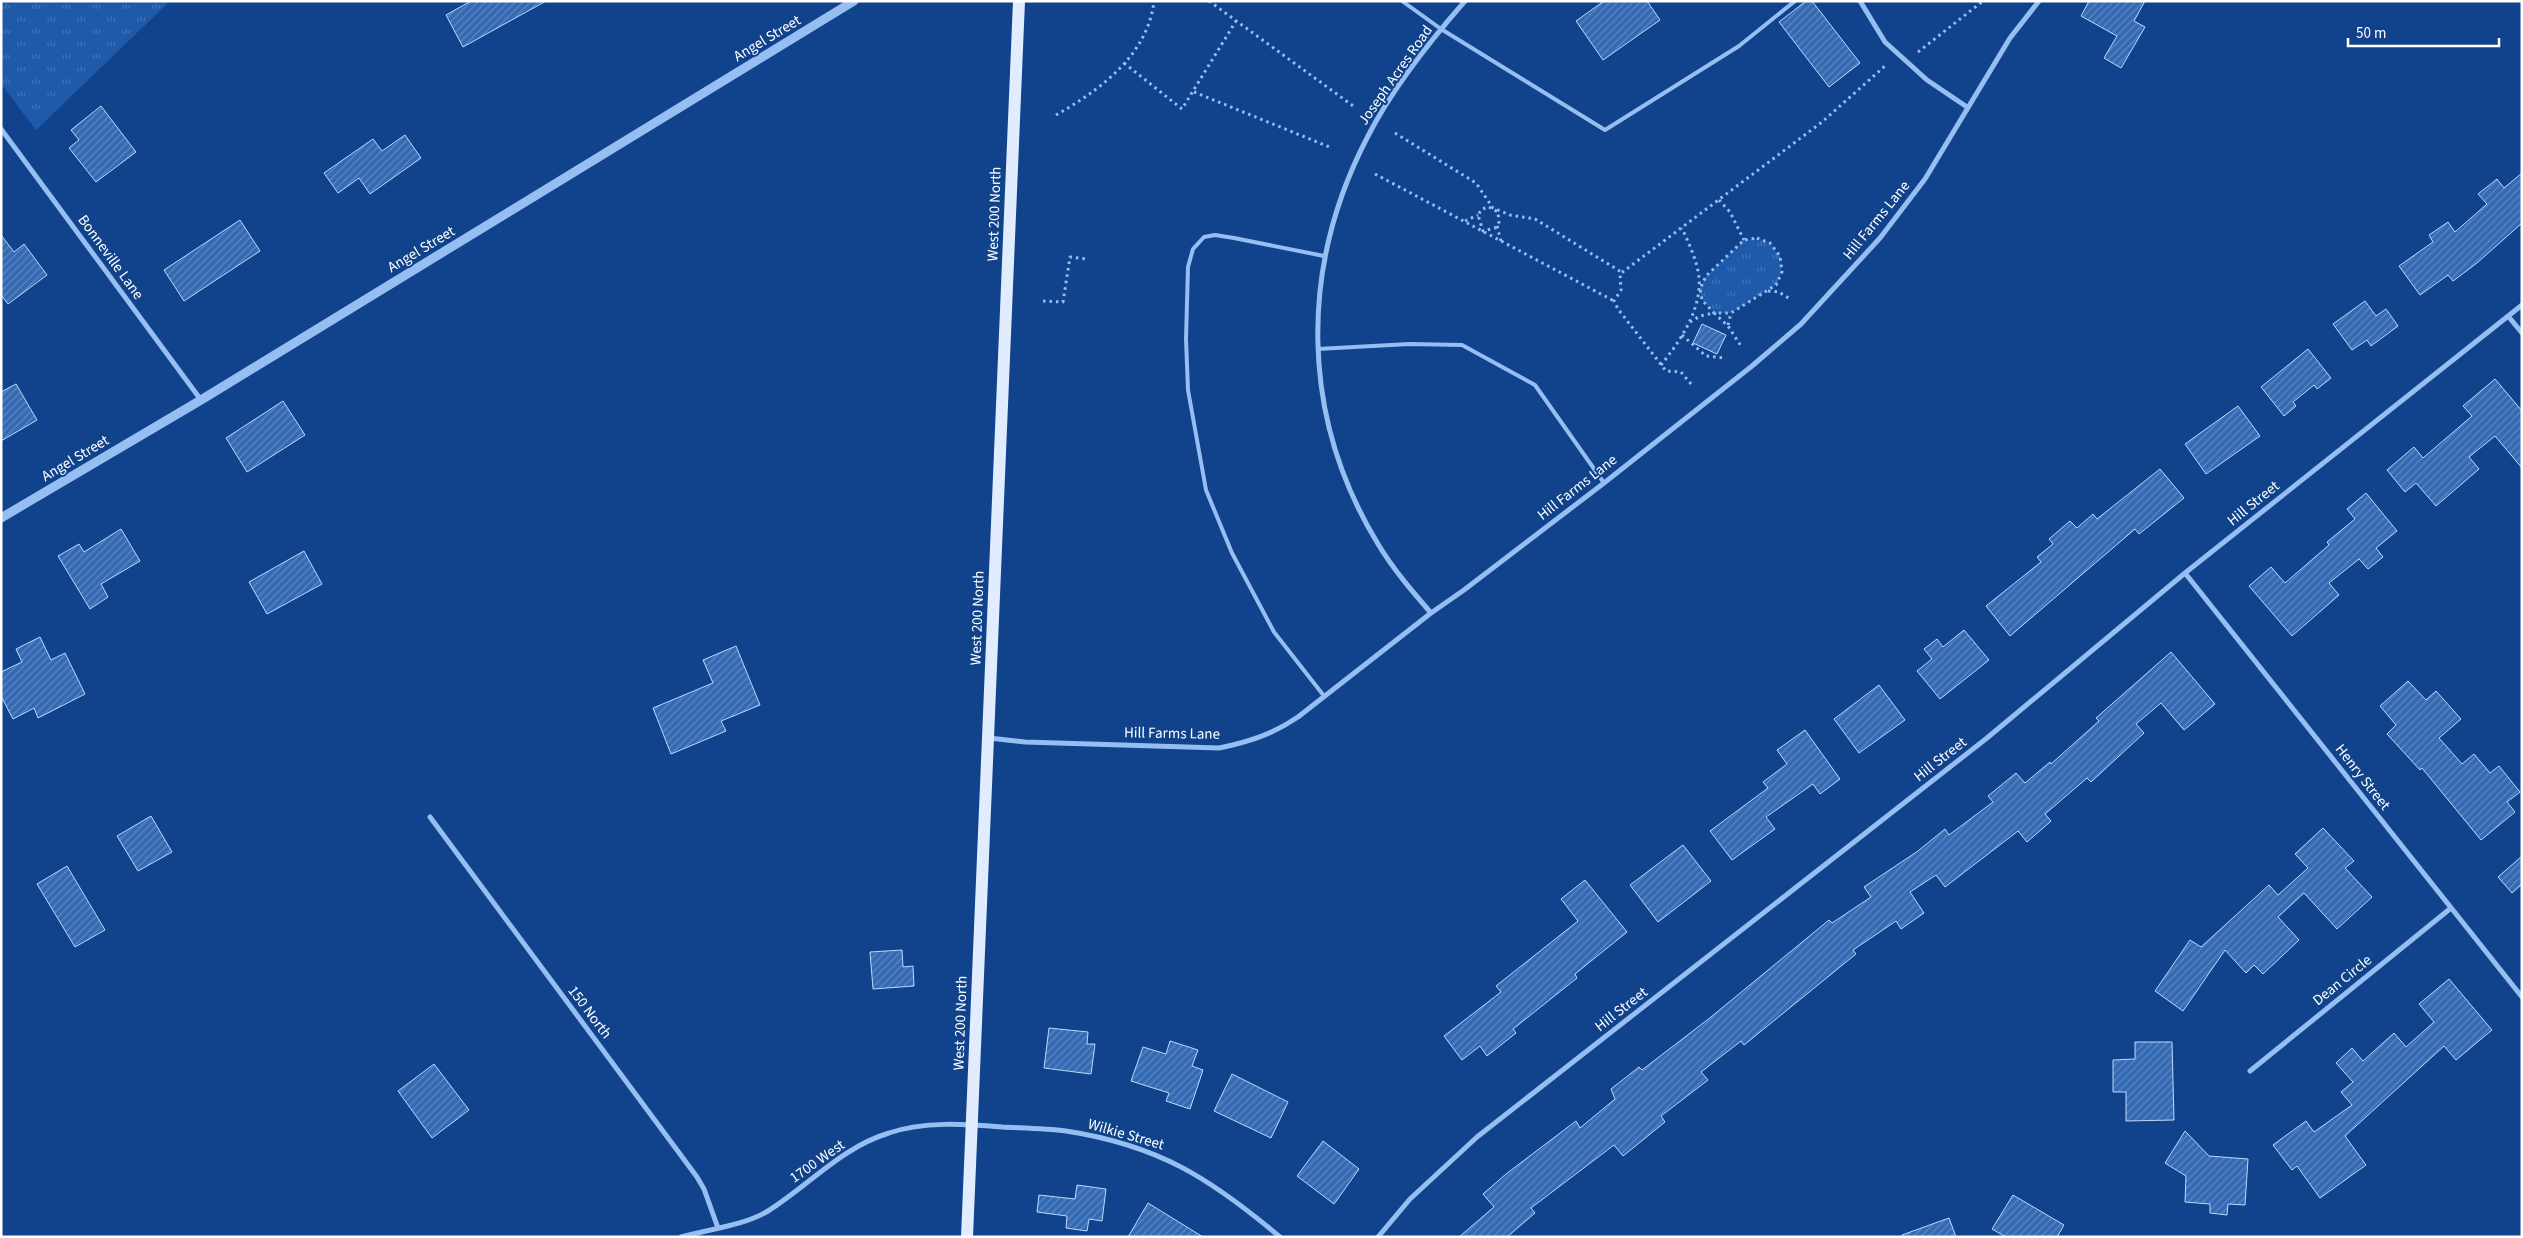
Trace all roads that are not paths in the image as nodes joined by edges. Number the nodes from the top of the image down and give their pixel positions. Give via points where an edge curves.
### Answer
1 (854, 1) edge
2 (1019, 1) edge
3 (1402, 1) edge
4 (1465, 1) edge
5 (1795, 1) edge
6 (1860, 1) edge
7 (2039, 1) edge
8 (1441, 29) junction
9 (1967, 107) junction
10 (1, 129) edge
11 (1324, 256) junction
12 (2522, 305) edge
13 (2508, 316) junction
14 (2522, 333) edge
15 (1318, 349) junction
16 (201, 400) junction
17 (1604, 482) junction
18 (1, 518) edge
19 (2185, 573) junction
20 (1431, 613) junction
21 (1324, 696) junction
22 (988, 738) junction
23 (430, 817) dead end
24 (2451, 908) junction
25 (2522, 997) edge
26 (2250, 1071) dead end
27 (972, 1125) junction
28 (718, 1228) junction
29 (681, 1237) edge
30 (967, 1237) edge
31 (1280, 1237) edge
32 (1378, 1237) edge

1 - 16 street, Angel Street
2 - 22 main road, West 200 North
3 - 8 lane
4 - 8 street, Joseph Acres Road
5 - 8 lane via 1739,46 1605,130
6 - 9 street via 1885,42 1927,80
7 - 9 street, Hill Farms Lane via 2010,38
8 - 11 street, Joseph Acres Road via 1368,135 1342,193
9 - 17 street, Hill Farms Lane via 1924,179 1843,281 1801,324 1759,360
10 - 16 street, Bonneville Lane
11 - 15 street, Joseph Acres Road via 1318,302
11 - 21 lane via 1234,238 1204,237 1193,249 1188,267 1186,339 1188,390 1206,490 1232,553 1274,632
12 - 13 street, Hill Street
13 - 14 street
13 - 19 street, Hill Street
15 - 17 lane via 1462,345 1535,385
15 - 20 street, Joseph Acres Road via 1322,402 1336,454 1355,501 1378,544 1407,586
16 - 18 street, Angel Street
17 - 20 street, Hill Farms Lane
19 - 24 street, Henry Street
19 - 32 street, Hill Street via 1979,744 1477,1137 1410,1198
20 - 21 street, Hill Farms Lane
21 - 22 street, Hill Farms Lane via 1276,732 1248,743 1219,748
22 - 27 main road, West 200 North
23 - 28 street, 150 North via 697,1177
24 - 25 street, Henry Street
24 - 26 street, Dean Circle
27 - 28 street, 1700 West via 914,1127 888,1133 844,1155 766,1212
27 - 30 main road, West 200 North
27 - 31 street, Wilkie Street via 1065,1131 1116,1141 1159,1155 1199,1175 1240,1203
28 - 29 street, 1700 West

